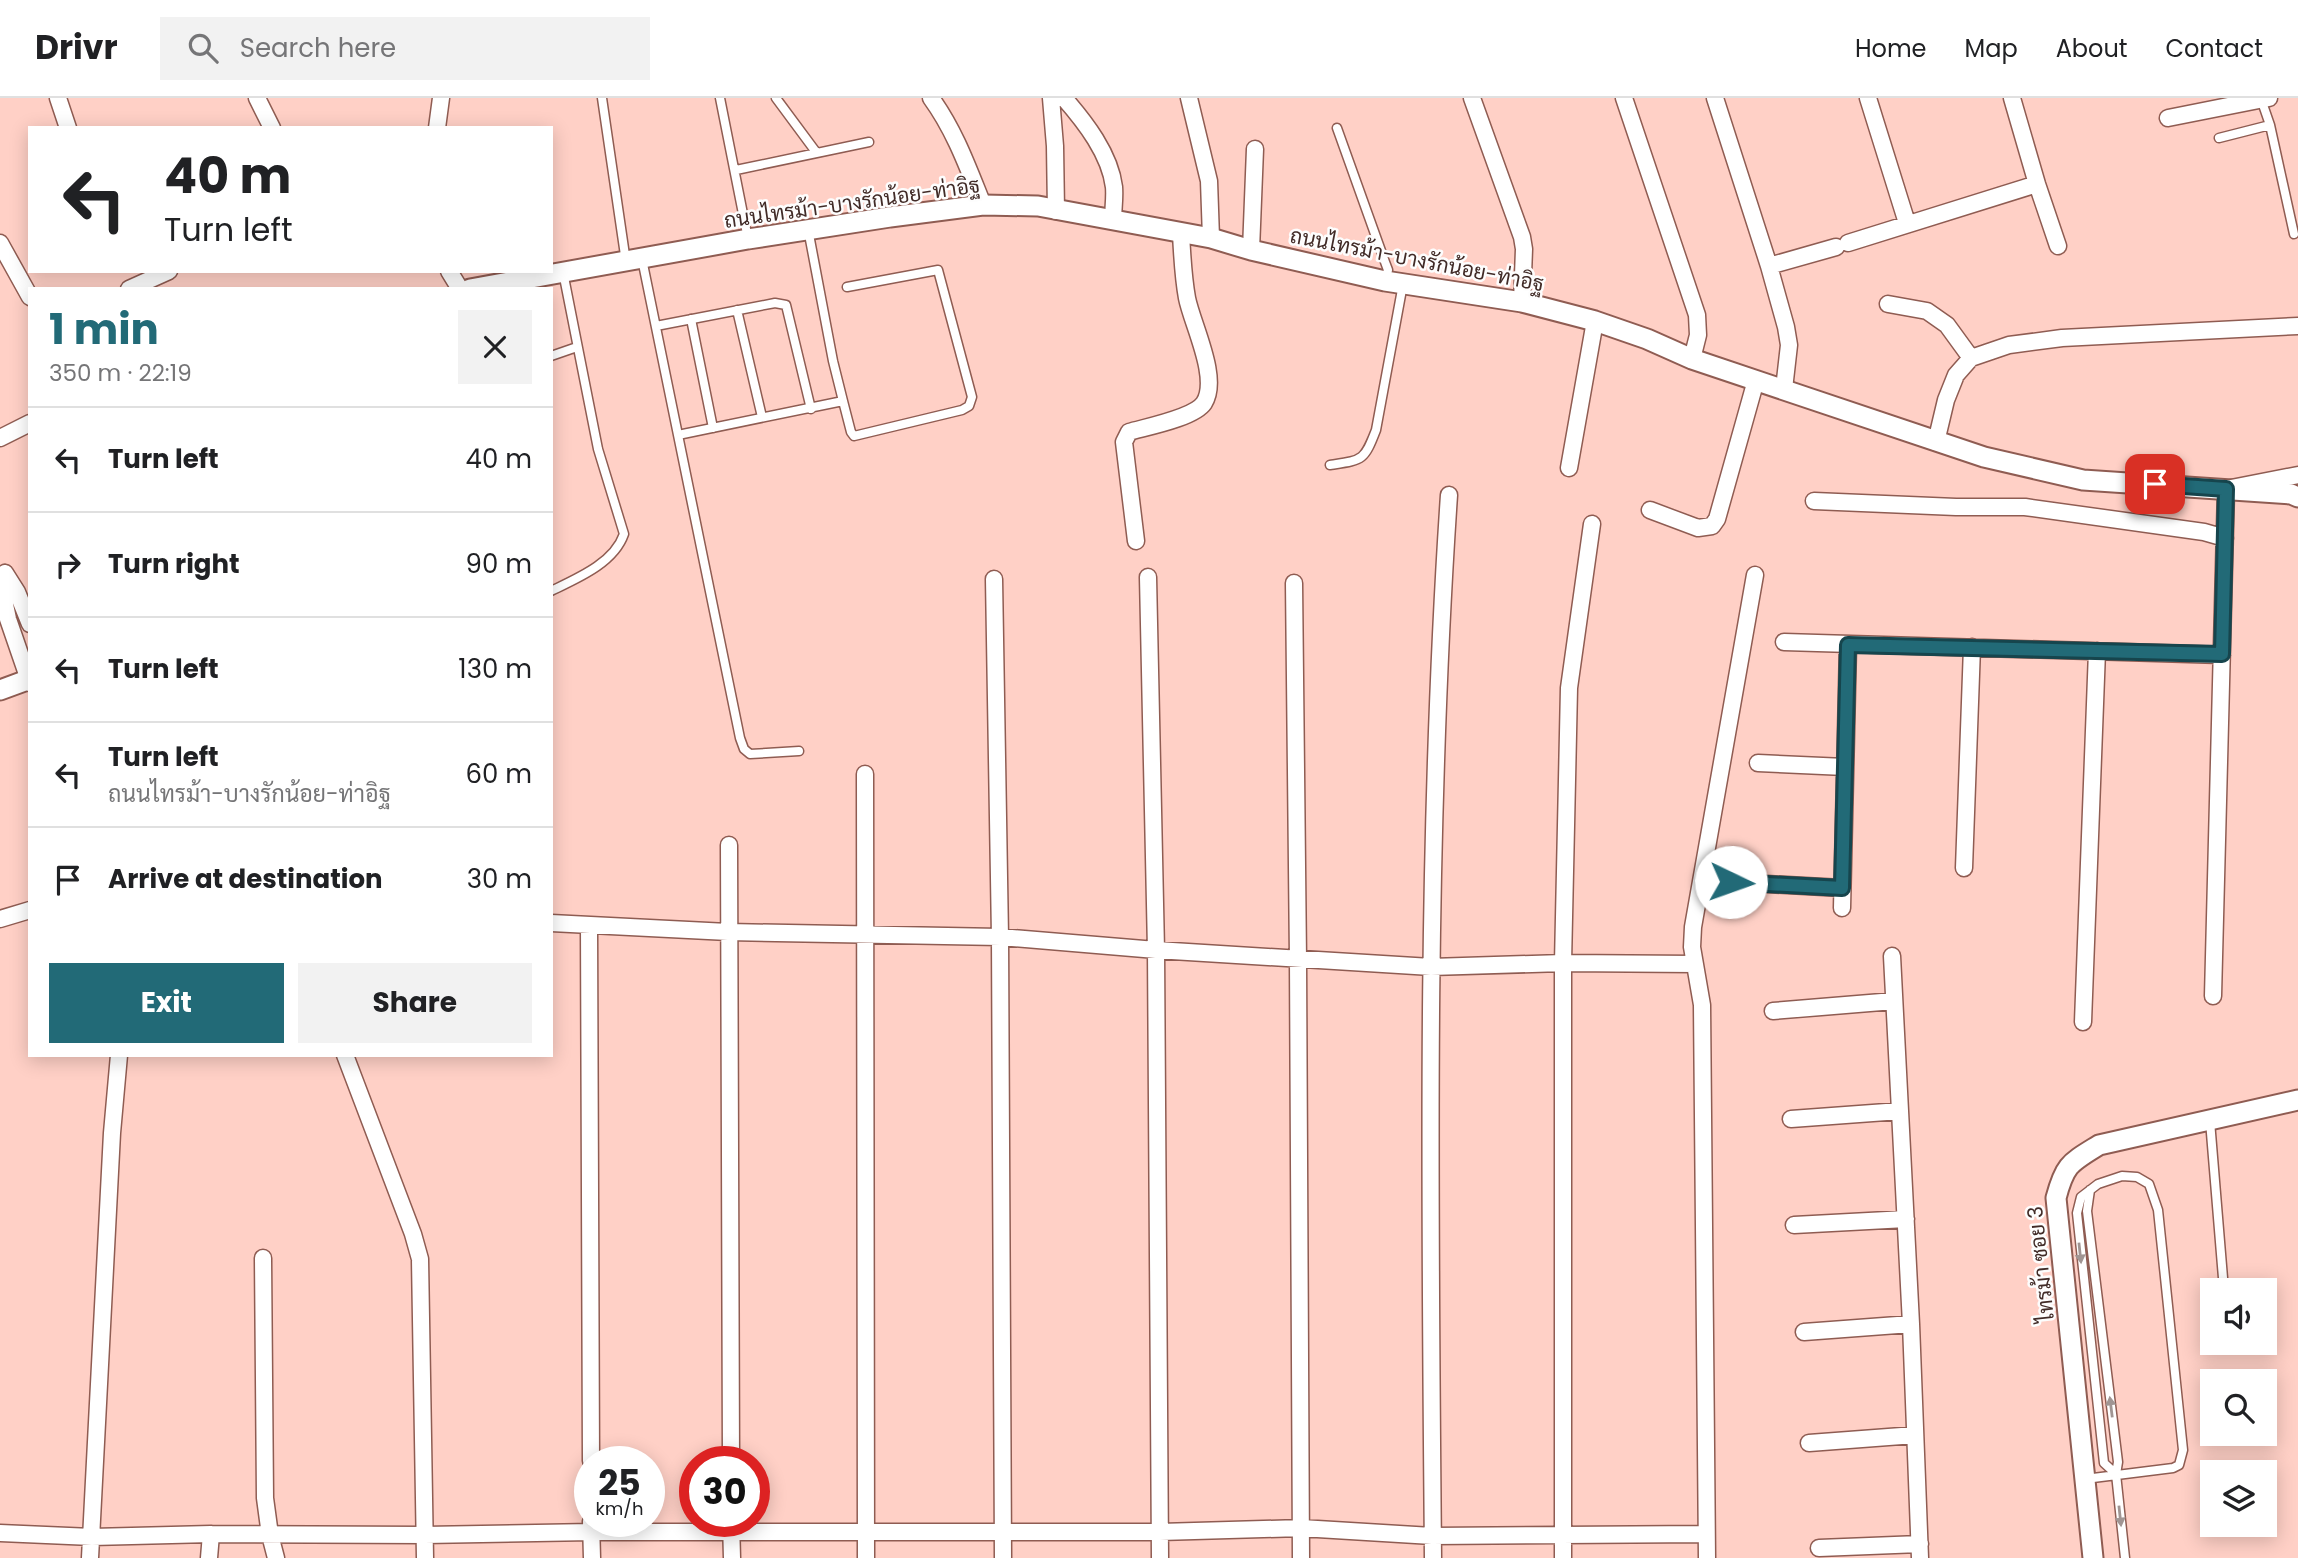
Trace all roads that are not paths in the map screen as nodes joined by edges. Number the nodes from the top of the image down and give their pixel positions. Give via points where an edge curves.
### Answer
1 (58, 98) edge
2 (257, 98) edge
3 (441, 98) edge
4 (603, 98) edge
5 (720, 98) edge
6 (776, 98) edge
7 (931, 98) edge
8 (1051, 98) edge
9 (1064, 98) edge
10 (1189, 98) edge
11 (1472, 98) edge
12 (1624, 98) edge
13 (1715, 98) edge
14 (1868, 98) edge
15 (2014, 99) edge
16 (2265, 99) edge
17 (2168, 118) dead end
18 (2270, 125) junction
19 (67, 126) edge
20 (271, 126) edge
21 (437, 126) edge
22 (1337, 128) dead end
23 (2219, 138) dead end
24 (869, 142) dead end
25 (1255, 149) dead end
26 (816, 152) junction
27 (736, 170) junction
28 (2037, 184) junction
29 (983, 205) junction
30 (1056, 211) junction
31 (1113, 220) junction
32 (1908, 223) junction
33 (808, 229) junction
34 (1181, 233) junction
35 (2294, 234) dead end
36 (1211, 238) junction
37 (748, 239) junction
38 (0, 243) edge
39 (2058, 246) dead end
40 (1251, 250) junction
41 (634, 260) junction
42 (1769, 266) junction
43 (563, 272) junction
44 (165, 273) edge
45 (1394, 282) junction
46 (133, 287) edge
47 (481, 287) edge
48 (847, 287) dead end
49 (28, 293) edge
50 (1522, 302) junction
51 (1888, 304) dead end
52 (737, 310) junction
53 (691, 319) junction
54 (1595, 321) junction
55 (656, 326) junction
56 (2298, 326) edge
57 (577, 347) junction
58 (553, 355) edge
59 (1971, 358) junction
60 (1692, 359) junction
61 (1756, 380) junction
62 (1784, 389) junction
63 (843, 401) junction
64 (811, 408) junction
65 (762, 417) junction
66 (28, 424) edge
67 (713, 428) junction
68 (678, 435) junction
69 (0, 438) edge
70 (1936, 442) junction
71 (1330, 465) dead end
72 (1569, 468) dead end
73 (2298, 475) edge
74 (2226, 489) junction
75 (1449, 495) dead end
76 (2298, 497) edge
77 (1814, 501) dead end
78 (1650, 509) dead end
79 (1592, 524) dead end
80 (2225, 538) junction
81 (1136, 541) dead end
82 (2, 569) edge
83 (1755, 575) dead end
84 (1148, 577) dead end
85 (994, 579) dead end
86 (1294, 583) dead end
87 (553, 590) edge
88 (28, 619) edge
89 (1784, 642) dead end
90 (1848, 645) junction
91 (1972, 647) junction
92 (2097, 651) junction
93 (2222, 654) junction
94 (28, 677) edge
95 (28, 680) edge
96 (0, 690) edge
97 (799, 751) dead end
98 (1758, 762) dead end
99 (1845, 767) junction
100 (865, 774) dead end
101 (729, 845) dead end
102 (1964, 868) dead end
103 (1731, 882) dead end
104 (1842, 888) junction
105 (1842, 908) dead end
106 (28, 911) edge
107 (0, 919) edge
108 (553, 923) edge
109 (589, 925) junction
110 (728, 932) junction
111 (864, 934) junction
112 (1000, 937) junction
113 (1156, 950) junction
114 (1892, 956) dead end
115 (1298, 960) junction
116 (1563, 963) junction
117 (1695, 964) junction
118 (1431, 967) junction
119 (2213, 996) dead end
120 (1894, 1000) junction
121 (1773, 1011) dead end
122 (2083, 1022) dead end
123 (119, 1057) edge
124 (346, 1057) edge
125 (2298, 1100) edge
126 (1900, 1111) junction
127 (2210, 1118) junction
128 (1791, 1119) dead end
129 (2090, 1190) junction
130 (1906, 1219) junction
131 (1794, 1225) dead end
132 (262, 1258) dead end
133 (2223, 1278) edge
134 (1911, 1324) junction
135 (1804, 1332) dead end
136 (1916, 1435) junction
137 (1809, 1443) dead end
138 (591, 1446) edge
139 (731, 1446) edge
140 (2116, 1474) junction
141 (2085, 1479) junction
142 (574, 1527) edge
143 (1301, 1528) junction
144 (770, 1529) edge
145 (1003, 1532) junction
146 (1160, 1532) junction
147 (0, 1533) edge
148 (866, 1533) junction
149 (211, 1534) junction
150 (1706, 1534) junction
151 (270, 1535) junction
152 (425, 1535) junction
153 (1432, 1536) junction
154 (1563, 1536) junction
155 (92, 1537) junction
156 (592, 1537) edge
157 (732, 1537) edge
158 (1819, 1548) dead end
159 (1920, 1551) edge
160 (90, 1558) edge
161 (209, 1558) edge
162 (276, 1558) edge
163 (425, 1558) edge
164 (592, 1558) edge
165 (732, 1558) edge
166 (866, 1558) edge
167 (1003, 1558) edge
168 (1160, 1558) edge
169 (1301, 1558) edge
170 (1433, 1558) edge
171 (1563, 1558) edge
172 (1707, 1558) edge
173 (2093, 1558) edge
174 (2125, 1558) edge

1 - 19 street
2 - 20 street
3 - 21 street
4 - 41 lane
5 - 27 lane
6 - 26 lane
7 - 29 street via 964,153
8 - 30 street
9 - 31 street via 1082,118 1105,159 1114,187
10 - 36 street via 1209,181
11 - 50 street via 1522,236
12 - 60 street via 1697,315
13 - 42 street
14 - 32 street
15 - 28 street
16 - 17 street
16 - 18 lane
18 - 23 lane
18 - 35 lane
22 - 45 lane
24 - 26 lane
25 - 40 street
26 - 27 lane
27 - 37 lane
28 - 32 street
28 - 39 street
29 - 30 street, ถนนไทรม้า-บางรักน้อย-ท่าอิฐ via 1038,206
29 - 33 street, ถนนไทรม้า-บางรักน้อย-ท่าอิฐ
30 - 31 street, ถนนไทรม้า-บางรักน้อย-ท่าอิฐ
31 - 34 street, ถนนไทรม้า-บางรักน้อย-ท่าอิฐ
32 - 42 street
33 - 37 street, ถนนไทรม้า-บางรักน้อย-ท่าอิฐ
33 - 63 lane
34 - 36 street, ถนนไทรม้า-บางรักน้อย-ท่าอิฐ
34 - 81 street via 1188,300 1207,365 1207,392 1194,412 1129,432 1124,442
36 - 40 street, ถนนไทรม้า-บางรักน้อย-ท่าอิฐ
37 - 41 street, ถนนไทรม้า-บางรักน้อย-ท่าอิฐ
38 - 49 street
40 - 45 street, ถนนไทรม้า-บางรักน้อย-ท่าอิฐ
41 - 43 street, ถนนไทรม้า-บางรักน้อย-ท่าอิฐ
41 - 55 lane
42 - 62 street via 1789,345
43 - 47 street, ถนนไทรม้า-บางรักน้อย-ท่าอิฐ
43 - 57 lane
44 - 46 street
45 - 50 street, ถนนไทรม้า-บางรักน้อย-ท่าอิฐ
45 - 71 lane via 1376,430 1367,452 1357,461
48 - 63 lane via 938,270 972,397 962,410 854,436
50 - 54 street, ถนนไทรม้า-บางรักน้อย-ท่าอิฐ
51 - 59 street via 1927,311 1947,325
52 - 53 lane
52 - 64 lane via 786,305
52 - 65 lane
53 - 55 lane
53 - 67 lane
54 - 60 street, ถนนไทรม้า-บางรักน้อย-ท่าอิฐ
54 - 72 street
55 - 68 lane
56 - 59 street via 2062,338 2009,345
57 - 58 lane
57 - 87 lane via 598,449 624,534 620,546 605,561
59 - 70 street via 1956,376
60 - 61 street, ถนนไทรม้า-บางรักน้อย-ท่าอิฐ
61 - 62 street, ถนนไทรม้า-บางรักน้อย-ท่าอิฐ
61 - 78 street via 1712,526 1698,528
62 - 70 street, ถนนไทรม้า-บางรักน้อย-ท่าอิฐ
63 - 64 lane
64 - 65 lane
65 - 67 lane
66 - 69 street
67 - 68 lane
68 - 97 lane via 744,749 750,754
70 - 74 street, ถนนไทรม้า-บางรักน้อย-ท่าอิฐ via 2083,480
73 - 74 street
74 - 76 street, ถนนไทรม้า-บางรักน้อย-ท่าอิฐ
74 - 80 street
75 - 118 street via 1439,643
77 - 80 street via 2025,507
79 - 116 street via 1569,688
80 - 93 street
82 - 88 street
82 - 94 street via 4,600
83 - 117 street via 1693,927
84 - 113 street
85 - 112 street
86 - 115 street
89 - 90 street
90 - 91 street
90 - 99 street
91 - 92 street
91 - 102 street
92 - 93 street
92 - 122 street
93 - 119 street
95 - 96 street
98 - 99 street
99 - 104 street
100 - 111 street
101 - 110 street
103 - 104 street
104 - 105 street
106 - 107 street
108 - 109 street
109 - 110 street
109 - 138 street
110 - 111 street
110 - 139 street
111 - 112 street
111 - 148 street
112 - 113 street
112 - 145 street
113 - 115 street
113 - 146 street
114 - 120 street
115 - 118 street
115 - 143 street
116 - 117 street
116 - 118 street
116 - 154 street
117 - 150 street via 1702,1005
118 - 153 street
120 - 121 street
120 - 126 street
123 - 155 street
124 - 152 street via 420,1259
125 - 127 street, ไทรม้า ซอย 3
126 - 128 street
126 - 130 street
127 - 133 lane
127 - 141 street, ไทรม้า ซอย 3 via 2099,1145 2063,1174 2056,1198
140 -> 129 lane via 2087,1211
129 -> 140 lane via 2081,1197 2077,1213 2080,1255 2104,1463
129 - 140 lane via 2122,1176 2137,1177 2149,1184 2152,1192 2158,1210 2183,1450 2179,1465 2173,1468
130 - 131 street
130 - 134 street
132 - 151 street via 265,1498
134 - 135 street
134 - 136 street
136 - 137 street
136 - 159 street
140 - 141 lane
140 -> 174 lane
141 - 173 street, ไทรม้า ซอย 3
142 - 152 street
143 - 146 street
143 - 153 street
143 - 169 street
144 - 148 street
145 - 146 street
145 - 148 street
145 - 167 street
146 - 168 street
147 - 155 street
148 - 166 street
149 - 151 street
149 - 155 street
149 - 161 street
150 - 154 street
150 - 172 street
151 - 152 street
151 - 162 street
152 - 163 street
153 - 154 street
153 - 170 street
154 - 171 street
155 - 160 street
156 - 164 street
157 - 165 street
158 - 159 street

